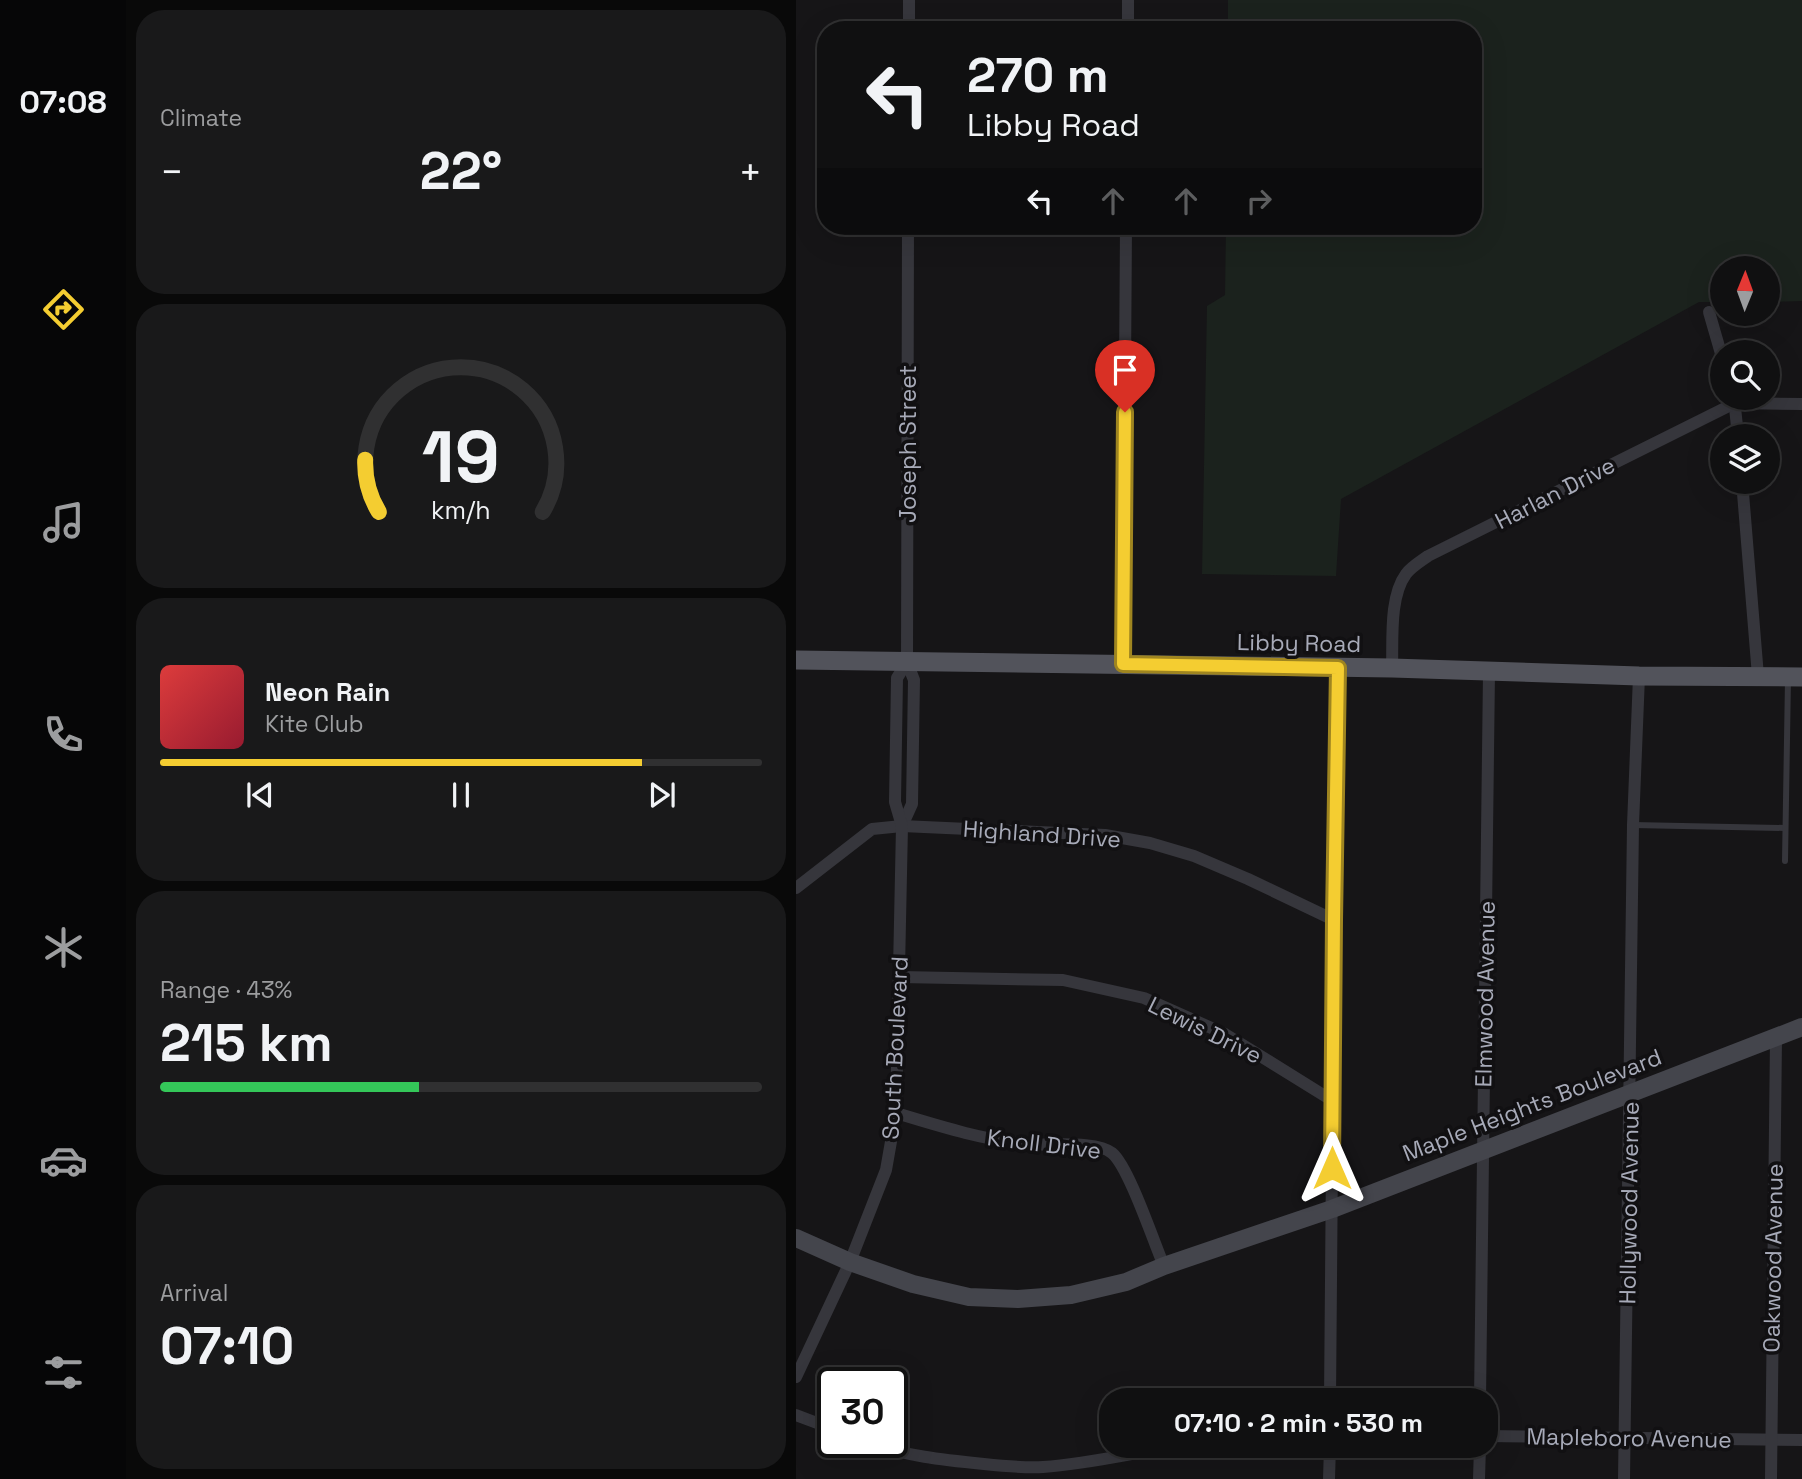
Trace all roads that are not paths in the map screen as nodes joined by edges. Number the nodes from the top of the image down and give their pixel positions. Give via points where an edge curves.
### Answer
1 (909, 0) edge
2 (1128, 0) edge
3 (909, 21) edge
4 (1128, 21) edge
5 (909, 235) edge
6 (1126, 235) edge
7 (1709, 312) dead end
8 (1717, 340) edge
9 (1780, 403) edge
10 (1802, 404) edge
11 (1714, 410) edge
12 (1743, 494) edge
13 (796, 660) edge
14 (907, 662) junction
15 (1123, 664) junction
16 (1338, 668) junction
17 (1392, 668) junction
18 (1489, 672) junction
19 (1639, 676) junction
20 (1758, 677) junction
21 (1795, 677) edge
22 (1633, 825) junction
23 (902, 827) junction
24 (1785, 828) junction
25 (1785, 861) dead end
26 (796, 888) edge
27 (1334, 920) junction
28 (900, 977) junction
29 (1802, 1027) edge
30 (1776, 1038) junction
31 (1631, 1092) junction
32 (1333, 1101) junction
33 (896, 1113) junction
34 (1483, 1151) junction
35 (1332, 1209) junction
36 (796, 1238) edge
37 (850, 1262) junction
38 (1164, 1266) junction
39 (796, 1377) edge
40 (1330, 1388) edge
41 (1480, 1388) edge
42 (796, 1415) edge
43 (817, 1423) edge
44 (1498, 1436) edge
45 (1624, 1437) junction
46 (1772, 1440) junction
47 (1802, 1440) edge
48 (908, 1453) edge
49 (1100, 1458) edge
50 (1330, 1458) edge
51 (1480, 1458) edge
52 (1329, 1479) edge
53 (1479, 1479) edge
54 (1624, 1479) edge
55 (1771, 1479) edge

1 - 3 street
2 - 4 street
5 - 14 street, Joseph Street
6 - 15 street
7 - 8 street
9 - 10 street, Harlan Drive
11 - 17 street, Harlan Drive via 1428,556 1406,572 1396,594
12 - 20 street
13 - 14 main road, Libby Road
14 - 15 main road, Libby Road
14 - 23 street, South Boulevard via 897,678 895,802
15 - 16 main road, Libby Road
16 - 17 main road, Libby Road
16 - 27 street
17 - 18 main road, Libby Road
18 - 19 main road, Libby Road
18 - 34 street, Elmwood Avenue
19 - 20 main road, Libby Road
19 - 22 street, Hollywood Avenue
20 - 21 main road, Libby Road
21 - 24 lane
22 - 24 lane
22 - 31 street, Hollywood Avenue
23 - 26 street, Highland Drive via 872,829
23 - 27 street, Highland Drive via 1105,835 1150,843 1194,856
23 - 28 street, South Boulevard
24 - 25 lane
27 - 32 street
28 - 32 street, Lewis Drive via 1063,980 1144,999 1225,1034
28 - 33 street, South Boulevard
29 - 30 street, Maple Heights Boulevard
30 - 31 street, Maple Heights Boulevard
30 - 46 street, Oakwood Avenue
31 - 34 street, Maple Heights Boulevard
31 - 45 street, Hollywood Avenue
32 - 35 street
33 - 37 street, South Boulevard via 886,1170
33 - 38 street, Knoll Drive via 965,1133 1028,1144 1088,1145 1112,1153 1126,1172
34 - 35 street, Maple Heights Boulevard
34 - 41 street, Elmwood Avenue
35 - 38 street, Maple Heights Boulevard
35 - 40 street
36 - 37 street, Maple Heights Boulevard
37 - 38 street, Maple Heights Boulevard via 969,1297 1018,1299 1071,1295 1126,1282
37 - 39 street, South Boulevard
42 - 43 street
44 - 45 street, Mapleboro Avenue
45 - 46 street, Mapleboro Avenue
45 - 54 street, Hollywood Avenue
46 - 47 street, Mapleboro Avenue
46 - 55 street, Oakwood Avenue
48 - 49 street via 1042,1467
50 - 52 street
51 - 53 street

